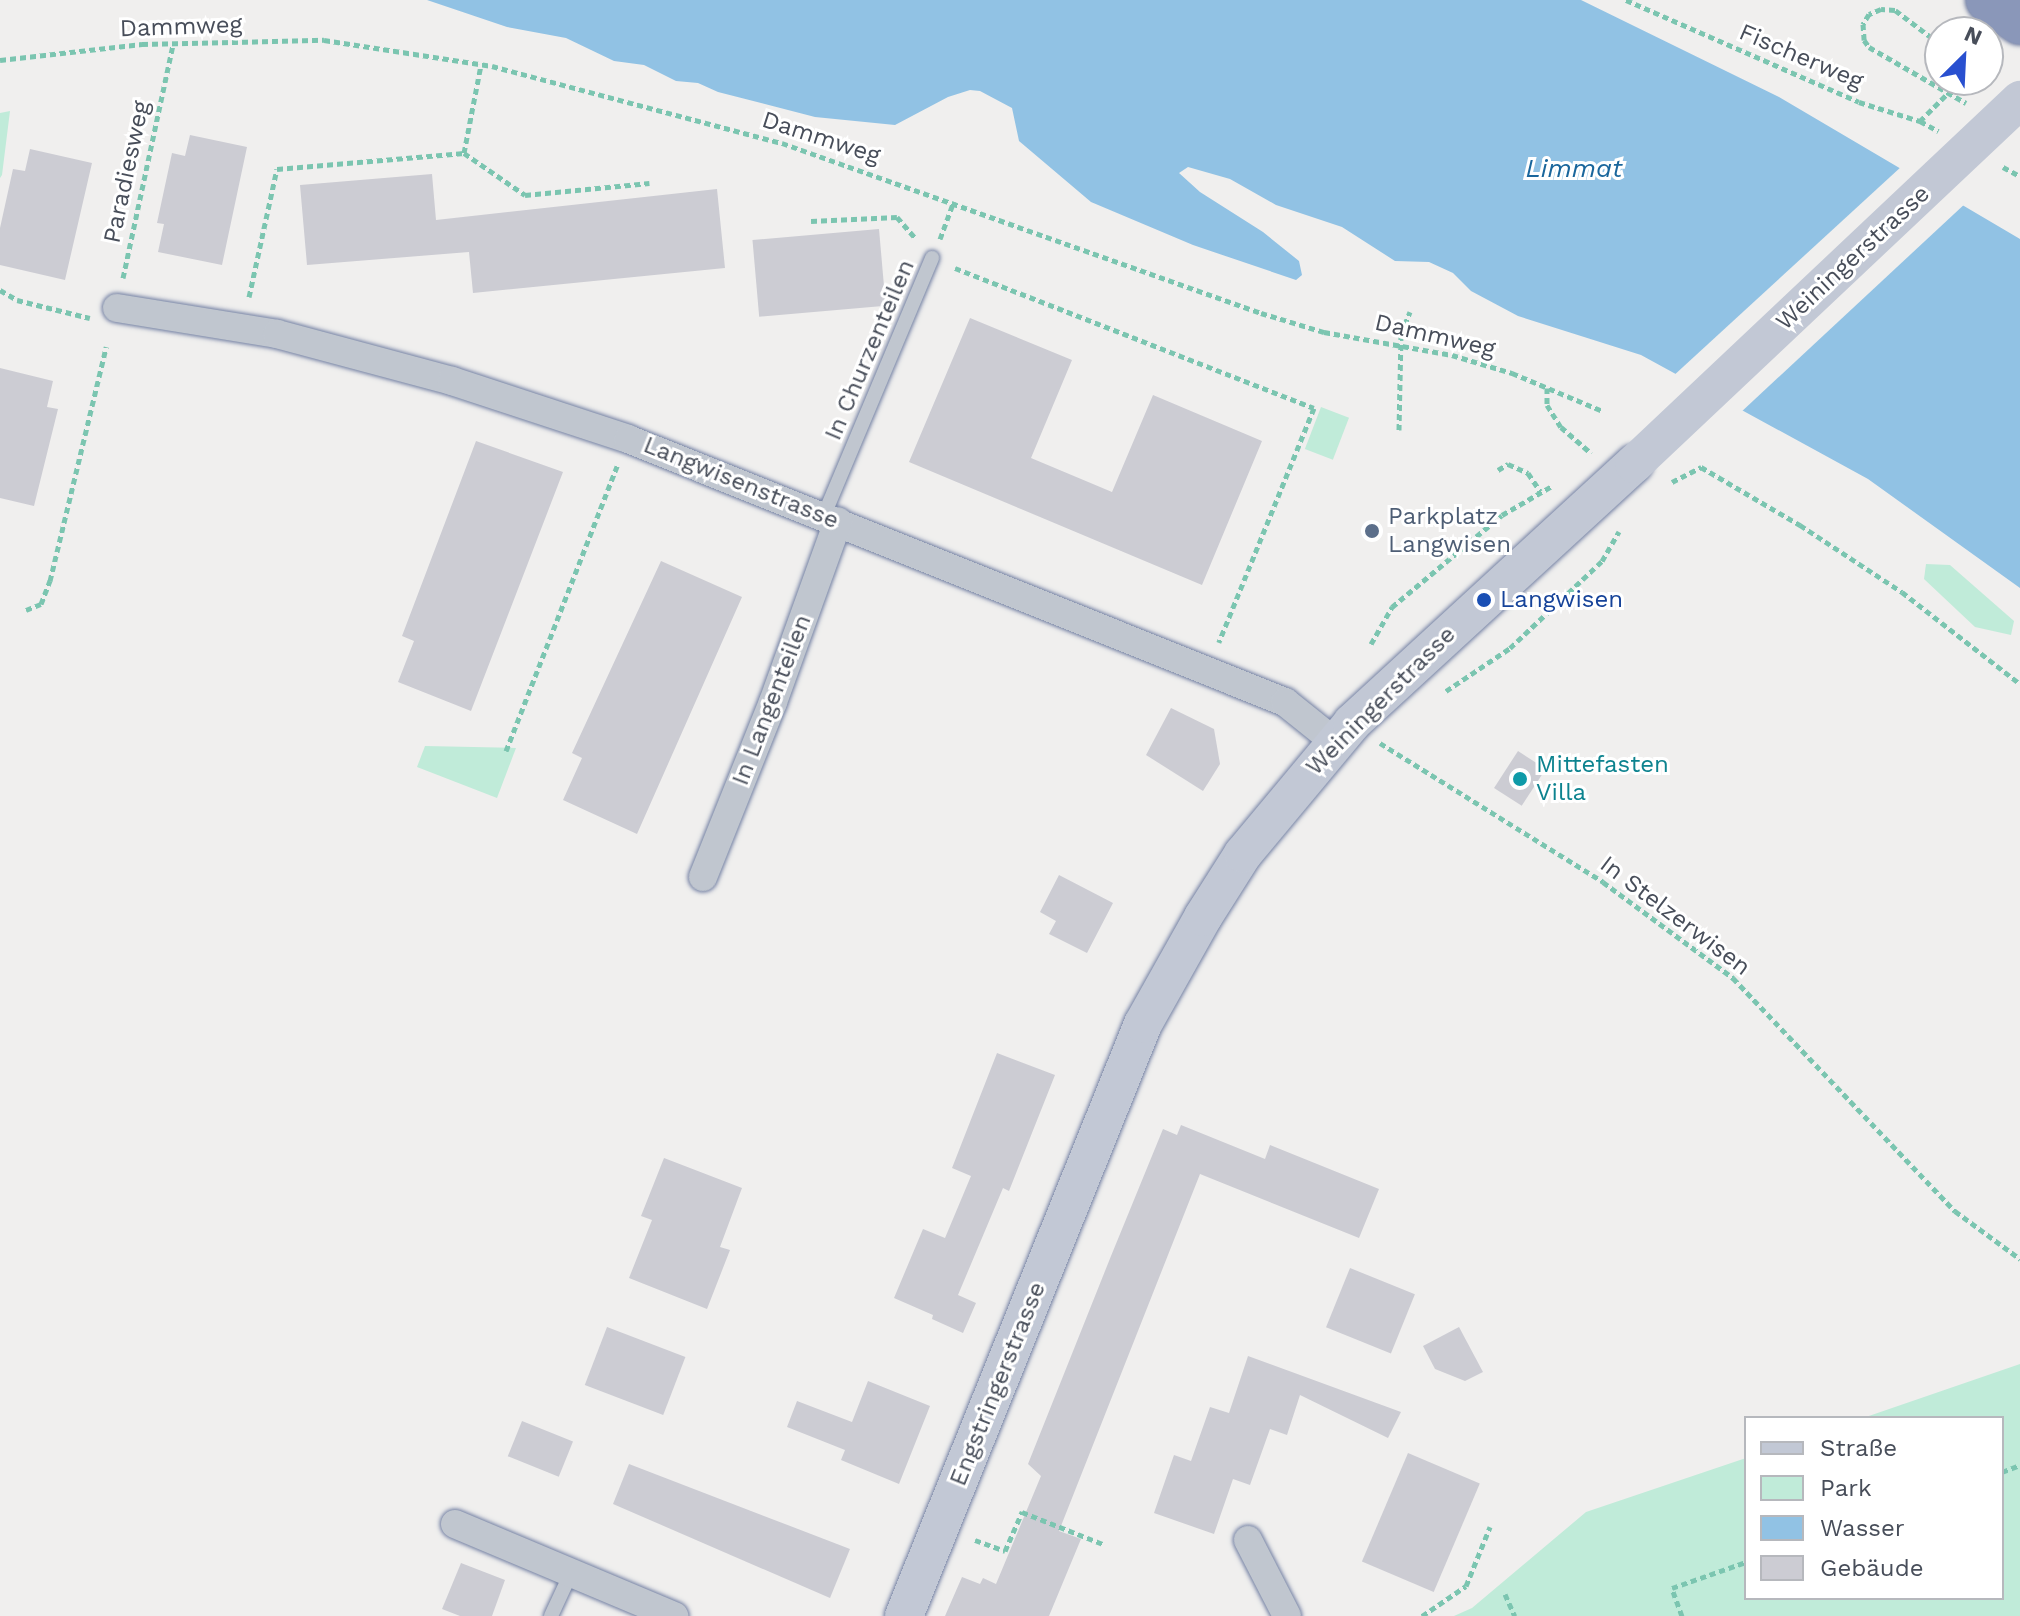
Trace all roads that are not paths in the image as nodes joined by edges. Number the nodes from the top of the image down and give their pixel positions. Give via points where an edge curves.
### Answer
1 (1988, 0) edge
2 (2020, 22) edge
3 (2020, 100) edge
4 (932, 258) road end
5 (108, 314) road end
6 (831, 518) junction
7 (1335, 742) junction
8 (703, 877) dead end
9 (1093, 1152) joint
10 (455, 1524) dead end
11 (1248, 1540) dead end
12 (571, 1573) junction
13 (551, 1616) edge
14 (674, 1616) edge
15 (904, 1616) edge
16 (1287, 1616) edge

1 - 2 highway
3 - 7 main road, Weiningerstrasse, bridge via 1634,464 1400,675
4 - 6 lane, In Churzenteilen
5 - 6 street, Langwisenstrasse via 277,334 452,381 628,439
6 - 7 street, Langwisenstrasse via 1285,702
6 - 8 street, In Langenteilen via 773,702
7 - 9 main road, Weiningerstrasse via 1243,854 1203,917 1143,1024
9 - 15 main road, Engstringerstrasse
10 - 12 street
11 - 16 street
12 - 13 lane
12 - 14 street

